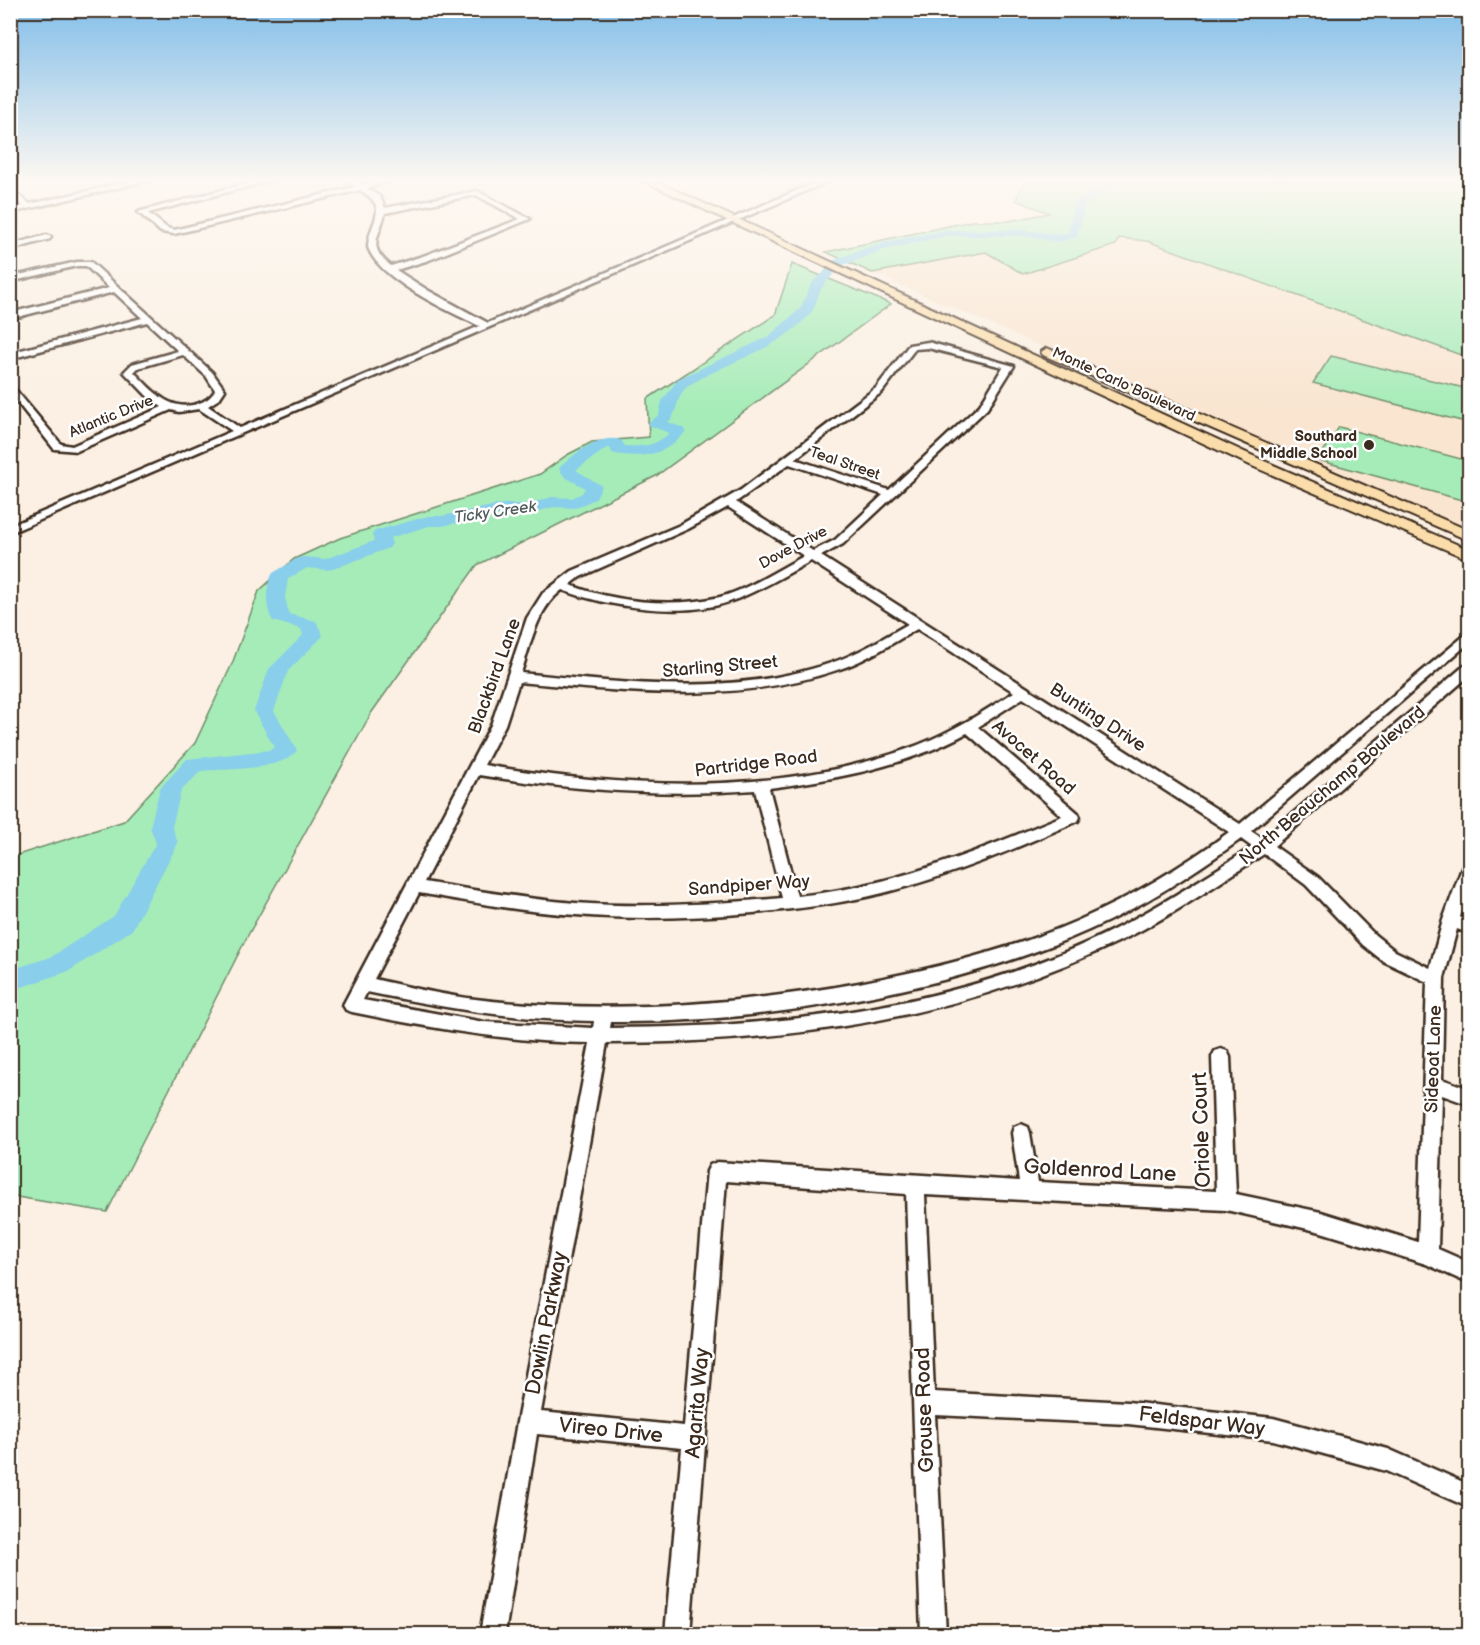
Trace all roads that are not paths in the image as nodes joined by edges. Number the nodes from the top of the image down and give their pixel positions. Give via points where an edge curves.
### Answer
1 (377, 256) edge
2 (432, 256) edge
3 (649, 256) edge
4 (812, 256) edge
5 (390, 269) junction
6 (857, 276) junction
7 (10, 280) edge
8 (115, 289) junction
9 (10, 316) edge
10 (148, 319) junction
11 (486, 325) junction
12 (912, 347) joint
13 (184, 352) junction
14 (10, 356) edge
15 (10, 386) edge
16 (201, 406) junction
17 (168, 408) junction
18 (240, 432) junction
19 (789, 460) junction
20 (890, 494) junction
21 (728, 502) junction
22 (10, 530) edge
23 (1470, 537) edge
24 (1470, 556) edge
25 (812, 557) junction
26 (560, 585) junction
27 (917, 624) junction
28 (1470, 635) edge
29 (1470, 668) edge
30 (514, 677) junction
31 (1024, 692) junction
32 (969, 727) junction
33 (476, 769) junction
34 (761, 785) junction
35 (1073, 817) joint
36 (1240, 832) junction
37 (1263, 847) junction
38 (1470, 868) edge
39 (416, 886) junction
40 (791, 903) junction
41 (1451, 920) junction
42 (1470, 928) edge
43 (1436, 978) junction
44 (363, 984) junction
45 (352, 1005) joint
46 (604, 1012) junction
47 (600, 1036) junction
48 (1221, 1057) dead end
49 (1432, 1084) junction
50 (1470, 1097) edge
51 (1021, 1133) dead end
52 (717, 1171) joint
53 (915, 1185) junction
54 (1030, 1190) junction
55 (1226, 1201) junction
56 (1428, 1255) junction
57 (1470, 1274) edge
58 (924, 1403) junction
59 (528, 1422) junction
60 (694, 1438) junction
61 (1470, 1497) edge
62 (492, 1635) edge
63 (678, 1635) edge
64 (933, 1635) edge

1 - 5 street
2 - 5 street
3 - 11 street
4 - 6 main road, Monte Carlo Boulevard
5 - 11 street via 454,310
6 - 23 main road, Monte Carlo Boulevard via 1012,337
6 - 24 main road, Monte Carlo Boulevard via 1257,463
7 - 8 street via 84,262
8 - 9 street
8 - 10 street
10 - 13 street
10 - 14 street
11 - 18 street
12 - 19 street, Blackbird Lane via 879,390
12 - 20 street, Dove Drive via 928,345 1010,366 984,406
13 - 16 street via 209,374 220,390
13 - 17 street via 135,366 129,372
15 - 17 street, Atlantic Drive via 58,447 66,449 84,446
16 - 17 street
16 - 18 street
18 - 22 street
19 - 20 street, Teal Street
19 - 21 street, Blackbird Lane
20 - 25 street, Dove Drive via 840,542
21 - 25 street, Bunting Drive
21 - 26 street, Blackbird Lane
25 - 26 street, Dove Drive via 743,592 704,604 614,602
25 - 27 street, Bunting Drive
26 - 30 street, Blackbird Lane via 547,596 533,618
27 - 30 street, Starling Street via 835,666 762,683 673,690
27 - 31 street, Bunting Drive
28 - 36 street, North Beauchamp Boulevard
29 - 37 street, North Beauchamp Boulevard
30 - 33 street, Blackbird Lane via 498,725
31 - 32 street, Partridge Road
31 - 36 street, Bunting Drive
32 - 34 street, Partridge Road via 885,760
32 - 35 street, Avocet Road
33 - 34 street, Partridge Road via 536,781 607,788 681,791
33 - 39 street, Blackbird Lane
34 - 40 street
35 - 40 street, Sandpiper Way via 927,875 853,894
36 - 37 street, Bunting Drive
36 - 46 street, North Beauchamp Boulevard via 1159,887 1083,925 1015,952 926,977 817,998 695,1013
37 - 43 street, Bunting Drive via 1312,881 1389,956
37 - 47 street, North Beauchamp Boulevard via 1177,904 1102,943 1032,974 938,1003 777,1030
38 - 41 street, Sideoat Lane
39 - 40 street, Sandpiper Way via 494,900 600,910
39 - 44 street, Blackbird Lane
41 - 42 street
41 - 43 street, Sideoat Lane
43 - 49 street, Sideoat Lane
44 - 45 street, Blackbird Lane
44 - 46 street, North Beauchamp Boulevard via 466,1005
45 - 47 street, North Beauchamp Boulevard via 461,1026
46 - 47 street, Dowlin Parkway
47 - 59 street, Dowlin Parkway
48 - 55 street, Oriole Court
49 - 50 street
49 - 56 street, Sideoat Lane
51 - 54 street
52 - 53 street, Goldenrod Lane
52 - 60 street, Agarita Way
53 - 54 street, Goldenrod Lane
53 - 58 street, Grouse Road
54 - 55 street, Goldenrod Lane
55 - 56 street, Goldenrod Lane via 1322,1222
56 - 57 street, Goldenrod Lane
58 - 61 street, Feldspar Way via 1128,1413 1273,1429 1388,1460
58 - 64 street, Grouse Road
59 - 60 street, Vireo Drive
59 - 62 street, Dowlin Parkway
60 - 63 street, Agarita Way

